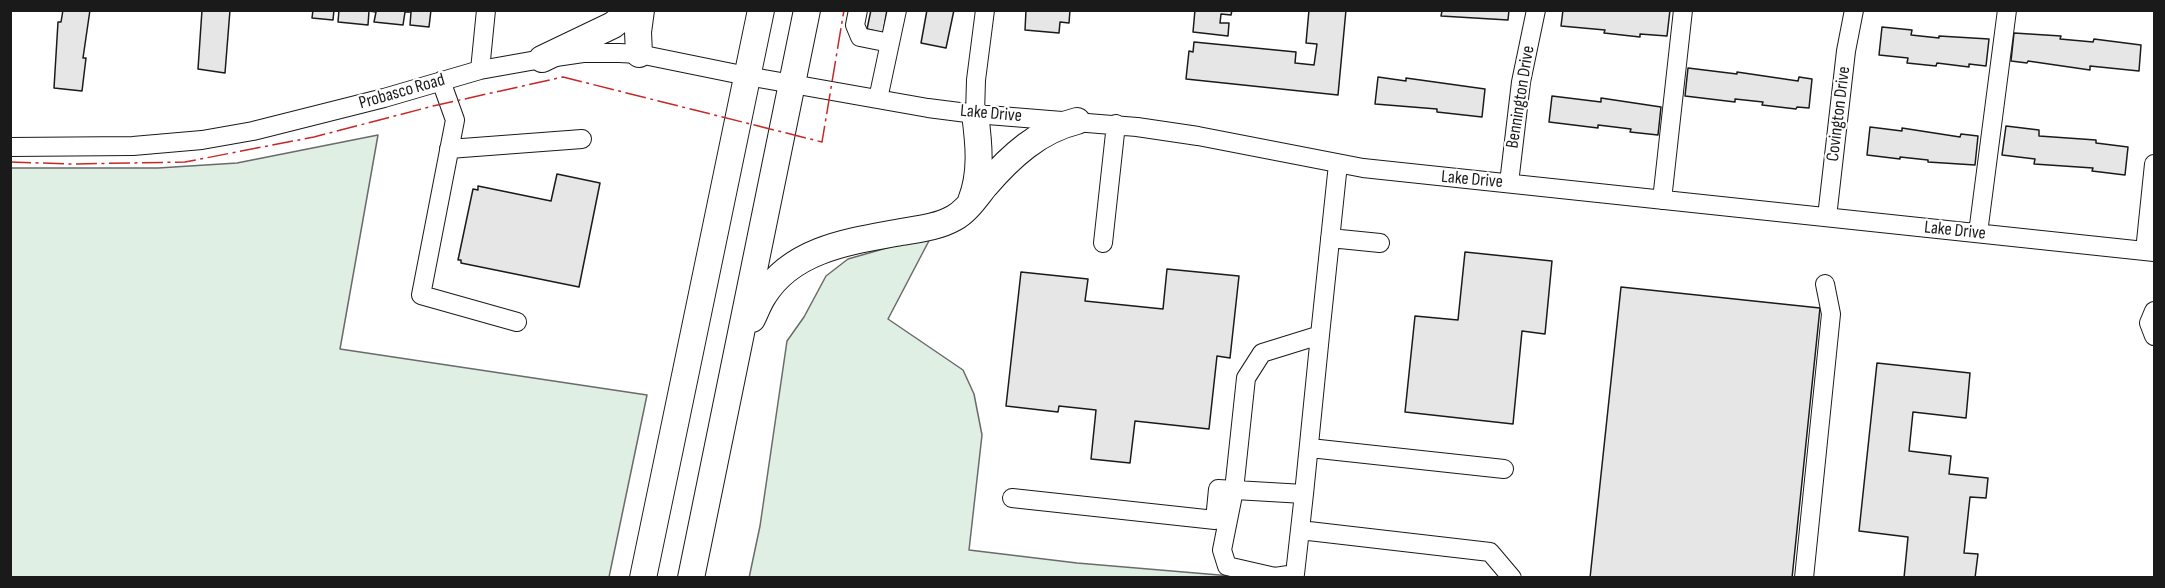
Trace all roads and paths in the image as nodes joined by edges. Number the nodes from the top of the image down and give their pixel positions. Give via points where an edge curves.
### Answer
1 (486, 10) edge
2 (632, 10) edge
3 (641, 10) edge
4 (761, 10) edge
5 (807, 10) edge
6 (858, 10) edge
7 (897, 10) edge
8 (985, 10) edge
9 (1536, 10) edge
10 (1683, 10) edge
11 (1854, 10) edge
12 (2007, 10) edge
13 (890, 43) junction
14 (639, 54) junction
15 (542, 58) junction
16 (480, 70) junction
17 (747, 76) junction
18 (441, 81) junction
19 (793, 83) junction
20 (878, 99) junction
21 (975, 114) junction
22 (1077, 121) junction
23 (1116, 124) junction
24 (582, 139) dead end
25 (10, 147) edge
26 (449, 149) junction
27 (1338, 164) junction
28 (2154, 165) edge
29 (1509, 183) junction
30 (1662, 200) junction
31 (970, 204) junction
32 (1827, 217) junction
33 (1978, 233) junction
34 (1330, 238) junction
35 (1103, 243) dead end
36 (1380, 243) dead end
37 (2150, 252) edge
38 (1825, 284) dead end
39 (2154, 311) edge
40 (518, 321) dead end
41 (1320, 335) junction
42 (2154, 336) edge
43 (738, 350) junction
44 (1310, 448) junction
45 (1504, 468) dead end
46 (662, 487) junction
47 (1234, 490) junction
48 (1304, 494) junction
49 (1012, 498) dead end
50 (1300, 530) junction
51 (643, 578) edge
52 (653, 578) edge
53 (691, 578) edge
54 (1512, 578) edge
55 (1803, 578) edge

1 - 16 street
2 - 15 highway via 613,25
3 - 14 highway
4 - 17 highway
5 - 19 highway
6 - 13 street via 855,25 860,37
7 - 13 street
8 - 21 street
9 - 29 street, Bennington Drive via 1521,82
10 - 30 street
11 - 32 street, Covington Drive
12 - 33 street
13 - 20 street
14 - 15 street, Probasco Road via 584,53
14 - 17 street, Probasco Road
15 - 16 street, Probasco Road
16 - 18 street, Probasco Road
17 - 19 street, Probasco Road
17 - 46 highway
18 - 25 street, Probasco Road via 253,132 202,140 133,146
18 - 26 street via 454,120
19 - 20 street, Lake Drive
19 - 43 highway
20 - 21 street, Lake Drive
21 - 22 street, Lake Drive
21 - 31 highway via 979,160
22 - 23 street, Lake Drive
22 - 31 highway via 1032,139
23 - 27 street, Lake Drive
23 - 35 street
24 - 26 street
26 - 40 street via 421,295
27 - 29 street, Lake Drive
27 - 34 street
28 - 37 street
29 - 30 street, Lake Drive
30 - 32 street, Lake Drive
31 - 43 highway via 954,218 937,225 834,245 797,264 764,294
32 - 33 street, Lake Drive
33 - 37 street, Lake Drive
34 - 36 street
34 - 41 street
38 - 55 street via 1831,314
39 - 42 street via 2149,323
41 - 44 street
41 - 47 street via 1262,353 1246,378
43 - 53 highway
44 - 45 street
44 - 48 street
46 - 51 highway
46 - 52 highway
47 - 48 street
47 - 49 street via 1218,489 1215,520
47 - 50 street via 1222,550 1227,566 1275,576 1295,574
48 - 50 street
50 - 54 street via 1490,552

